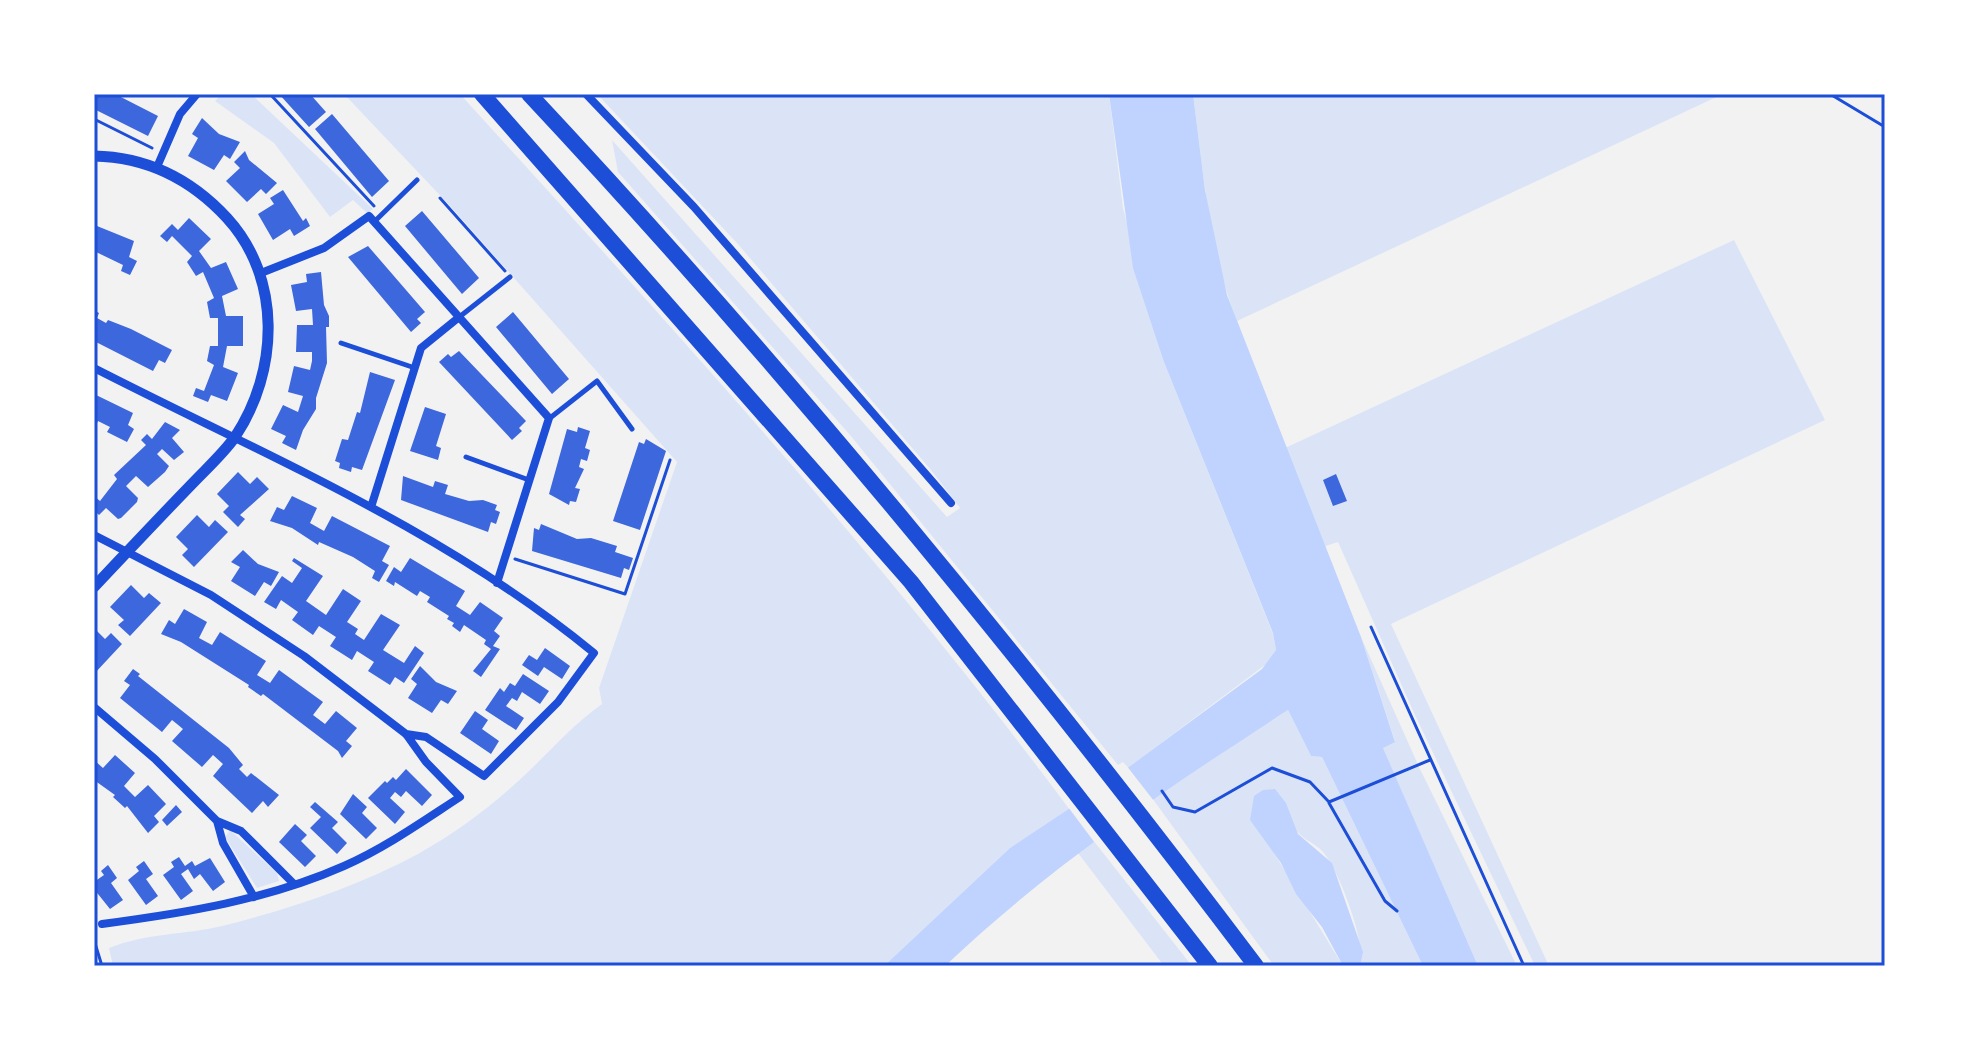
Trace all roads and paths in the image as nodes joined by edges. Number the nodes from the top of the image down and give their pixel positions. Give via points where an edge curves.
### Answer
1 (197, 94) edge
2 (270, 94) edge
3 (482, 94) edge
4 (529, 94) edge
5 (586, 94) edge
6 (1830, 94) edge
7 (94, 119) edge
8 (1885, 127) edge
9 (162, 153) junction
10 (94, 156) edge
11 (157, 167) junction
12 (417, 180) dead end
13 (440, 198) dead end
14 (375, 218) junction
15 (261, 273) junction
16 (510, 277) joint
17 (458, 318) junction
18 (341, 343) dead end
19 (94, 368) edge
20 (415, 368) junction
21 (549, 418) junction
22 (632, 429) dead end
23 (233, 439) junction
24 (466, 457) dead end
25 (670, 460) dead end
26 (531, 481) junction
27 (951, 503) dead end
28 (372, 504) junction
29 (94, 535) edge
30 (128, 551) junction
31 (506, 556) junction
32 (497, 583) junction
33 (94, 587) edge
34 (1371, 627) dead end
35 (94, 707) edge
36 (406, 734) junction
37 (1431, 759) junction
38 (1162, 791) dead end
39 (1329, 802) junction
40 (217, 821) junction
41 (294, 884) junction
42 (254, 897) junction
43 (1397, 911) dead end
44 (102, 924) dead end
45 (94, 940) edge
46 (102, 966) edge
47 (1210, 966) edge
48 (1256, 966) edge
49 (1524, 966) edge

1 - 9 street via 180,114
2 - 14 path
3 - 47 highway via 911,582
4 - 48 highway via 788,380 1108,772
5 - 27 street via 694,207
6 - 8 path
7 - 9 path
9 - 11 street
10 - 11 street via 126,157
11 - 15 street via 213,204 238,230
12 - 14 lane
13 - 16 path
14 - 15 street via 324,248
14 - 17 street
15 - 23 street via 270,331 266,362 247,417
16 - 17 lane
17 - 20 street via 421,348
17 - 21 street
18 - 20 lane
19 - 23 street
20 - 28 street
21 - 22 lane via 597,381
21 - 26 street
23 - 28 street
23 - 30 street
24 - 26 lane
25 - 31 path via 625,594
26 - 31 street
28 - 32 street
29 - 30 street
30 - 33 street
30 - 36 street via 211,595 304,656
31 - 32 street
32 - 36 street via 543,611 594,653 548,714 484,776 426,737
34 - 37 path
35 - 40 street
36 - 41 street via 460,797 370,853
37 - 39 path
37 - 49 path
38 - 39 path via 1173,807 1195,812 1272,768 1310,782
39 - 43 path via 1385,901
40 - 41 street via 241,831
40 - 42 street via 223,843
41 - 42 street
42 - 44 street via 188,913
45 - 46 path

